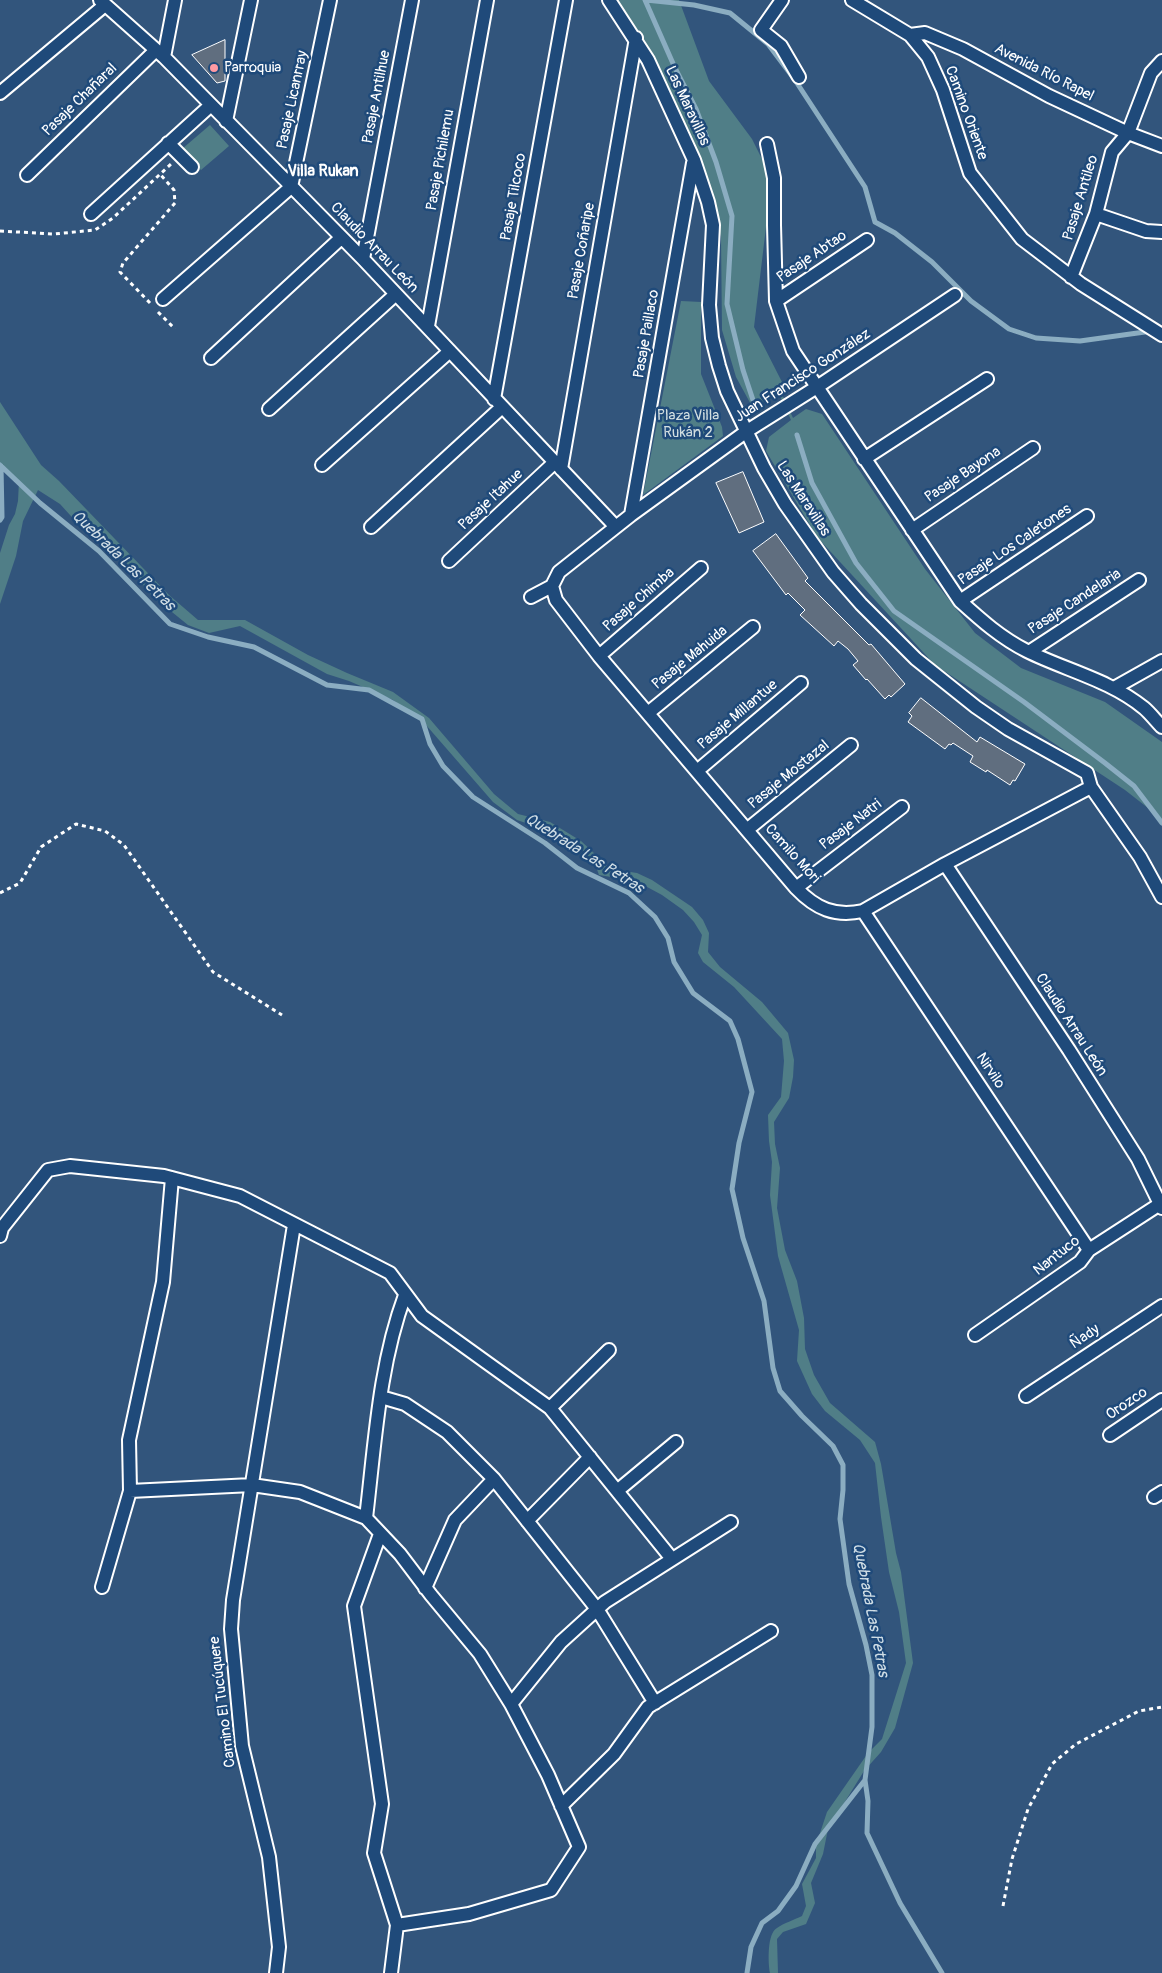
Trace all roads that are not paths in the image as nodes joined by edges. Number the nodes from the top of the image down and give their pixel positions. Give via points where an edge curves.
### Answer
1 (175, 0) edge
2 (251, 0) edge
3 (330, 0) edge
4 (412, 0) edge
5 (487, 0) edge
6 (566, 0) edge
7 (609, 0) edge
8 (782, 0) edge
9 (852, 0) edge
10 (103, 2) edge
11 (910, 35) junction
12 (636, 38) junction
13 (160, 53) junction
14 (1162, 62) edge
15 (799, 77) dead end
16 (0, 93) edge
17 (212, 105) junction
18 (226, 121) junction
19 (1128, 133) junction
20 (168, 143) junction
21 (766, 144) dead end
22 (1162, 146) edge
23 (694, 160) junction
24 (192, 168) dead end
25 (27, 175) dead end
26 (291, 187) junction
27 (91, 214) dead end
28 (1096, 214) junction
29 (1162, 232) edge
30 (341, 238) junction
31 (867, 240) dead end
32 (363, 259) junction
33 (1071, 276) junction
34 (396, 294) junction
35 (955, 295) dead end
36 (163, 299) dead end
37 (776, 301) junction
38 (428, 326) junction
39 (1162, 335) edge
40 (450, 351) junction
41 (211, 358) dead end
42 (987, 379) dead end
43 (817, 387) junction
44 (498, 403) junction
45 (269, 409) dead end
46 (747, 431) junction
47 (1033, 448) dead end
48 (864, 459) junction
49 (322, 465) dead end
50 (558, 466) junction
51 (631, 515) junction
52 (1088, 516) dead end
53 (371, 527) dead end
54 (616, 527) junction
55 (912, 530) junction
56 (449, 561) dead end
57 (701, 568) dead end
58 (1139, 580) dead end
59 (552, 586) junction
60 (531, 597) dead end
61 (960, 601) junction
62 (753, 627) dead end
63 (1029, 652) junction
64 (598, 656) junction
65 (1162, 661) edge
66 (800, 683) dead end
67 (1114, 688) junction
68 (648, 713) junction
69 (1162, 727) edge
70 (851, 745) dead end
71 (697, 771) junction
72 (1091, 788) junction
73 (902, 807) dead end
74 (748, 829) junction
75 (945, 864) junction
76 (796, 888) junction
77 (1162, 897) edge
78 (863, 911) junction
79 (172, 1178) junction
80 (1161, 1206) edge
81 (294, 1225) junction
82 (0, 1236) edge
83 (1090, 1250) junction
84 (405, 1295) junction
85 (1162, 1306) edge
86 (975, 1336) dead end
87 (609, 1350) dead end
88 (1026, 1396) dead end
89 (381, 1397) junction
90 (1162, 1400) edge
91 (550, 1408) junction
92 (1110, 1435) dead end
93 (676, 1442) dead end
94 (590, 1458) junction
95 (494, 1479) junction
96 (252, 1485) junction
97 (130, 1491) junction
98 (617, 1491) junction
99 (366, 1518) junction
100 (526, 1521) junction
101 (731, 1522) dead end
102 (380, 1534) junction
103 (672, 1559) junction
104 (102, 1587) dead end
105 (426, 1588) junction
106 (596, 1609) junction
107 (771, 1631) dead end
108 (655, 1703) junction
109 (512, 1704) junction
110 (562, 1806) junction
111 (397, 1925) junction
112 (276, 1973) edge
113 (391, 1973) edge

1 - 13 street
2 - 18 street
3 - 26 street, Pasaje Licanrray
4 - 32 street, Pasaje Antilhue
5 - 38 street, Pasaje Pichilemu
6 - 44 street, Pasaje Tilcoco
7 - 12 street, Las Maravillas
8 - 15 street via 761,30 781,46
9 - 11 street, Camino Oriente
10 - 13 street, Claudio Arrau León
10 - 16 street
11 - 19 street, Avenida Río Rapel via 925,33 963,50
11 - 33 street, Camino Oriente via 928,57 943,90 970,172 1022,239
12 - 23 street, Las Maravillas
12 - 50 street, Pasaje Coñaripe
13 - 17 street, Claudio Arrau León
13 - 25 street, Pasaje Chañaral
14 - 19 street, Pasaje Antileo via 1151,73
17 - 18 street, Claudio Arrau León
17 - 20 street
18 - 26 street, Claudio Arrau León
19 - 22 street, Avenida Río Rapel
19 - 28 street, Pasaje Antileo via 1112,152
20 - 24 street
20 - 27 street
21 - 37 street via 774,178
23 - 46 street, Las Maravillas via 712,225 709,306 712,338 727,391
23 - 51 street, Pasaje Paillaco
26 - 30 street, Claudio Arrau León
26 - 36 street
28 - 29 street via 1146,231
28 - 33 street, Pasaje Antileo
30 - 32 street, Claudio Arrau León
30 - 41 street
31 - 37 street, Pasaje Abtao
32 - 34 street, Claudio Arrau León
33 - 39 street, Camino Oriente
34 - 38 street, Claudio Arrau León
34 - 45 street
35 - 43 street, Juan Francisco González
37 - 43 street via 794,351
38 - 40 street, Claudio Arrau León
40 - 44 street, Claudio Arrau León
40 - 49 street
42 - 48 street
43 - 46 street, Juan Francisco González
43 - 48 street
44 - 50 street, Claudio Arrau León
44 - 53 street
46 - 51 street, Juan Francisco González
46 - 72 street, Las Maravillas via 764,468 808,539 887,632 976,707 1008,729 1087,773
47 - 55 street, Pasaje Bayona
48 - 55 street
50 - 54 street, Claudio Arrau León
50 - 56 street, Pasaje Itahue
51 - 54 street, Juan Francisco González
52 - 61 street, Pasaje Los Caletones
54 - 59 street, Juan Francisco González via 559,572
55 - 61 street
57 - 64 street, Pasaje Chimba
58 - 63 street, Pasaje Candelaria
59 - 60 street, Juan Francisco González
59 - 64 street, Camilo Mori via 556,600
61 - 63 street via 988,626
62 - 68 street, Pasaje Mahuida
63 - 67 street
64 - 68 street, Camilo Mori
65 - 67 street
66 - 71 street, Pasaje Millantue
67 - 69 street via 1145,708
68 - 71 street, Camilo Mori
70 - 74 street, Pasaje Mostazal
71 - 74 street, Camilo Mori
72 - 75 street, Camilo Mori
72 - 77 street, Las Maravillas via 1140,858
73 - 76 street, Pasaje Natri
74 - 76 street, Camilo Mori
75 - 78 street, Camilo Mori
75 - 80 street, Claudio Arrau León via 1138,1159
76 - 78 street, Camilo Mori via 831,912 850,914
78 - 83 street, Nirvilo
79 - 81 street via 240,1196
79 - 82 street via 70,1166 48,1170 2,1228
79 - 97 street via 163,1282 129,1440
80 - 83 street, Nantuco
81 - 84 street via 390,1274
81 - 96 street, Camino El Tucúquere
83 - 86 street, Nantuco via 1080,1262
84 - 89 street via 394,1324
84 - 91 street via 422,1316
85 - 88 street, Ñady
87 - 91 street
89 - 95 street via 405,1404 447,1432
89 - 99 street
90 - 92 street, Orozco
91 - 94 street
93 - 98 street
94 - 98 street
94 - 100 street
95 - 100 street
95 - 105 street via 455,1520
96 - 97 street
96 - 99 street via 300,1492
96 - 112 street, Camino El Tucúquere via 232,1600 231,1629 242,1746 269,1857 279,1947
97 - 104 street
98 - 103 street
99 - 102 street
100 - 106 street
101 - 103 street
102 - 105 street
102 - 111 street via 354,1606 382,1804 374,1853
103 - 106 street
105 - 109 street via 480,1654
106 - 108 street
106 - 109 street via 561,1642
107 - 108 street
108 - 110 street via 648,1707 614,1754
109 - 110 street
110 - 111 street via 579,1847 551,1890 469,1914
111 - 113 street

